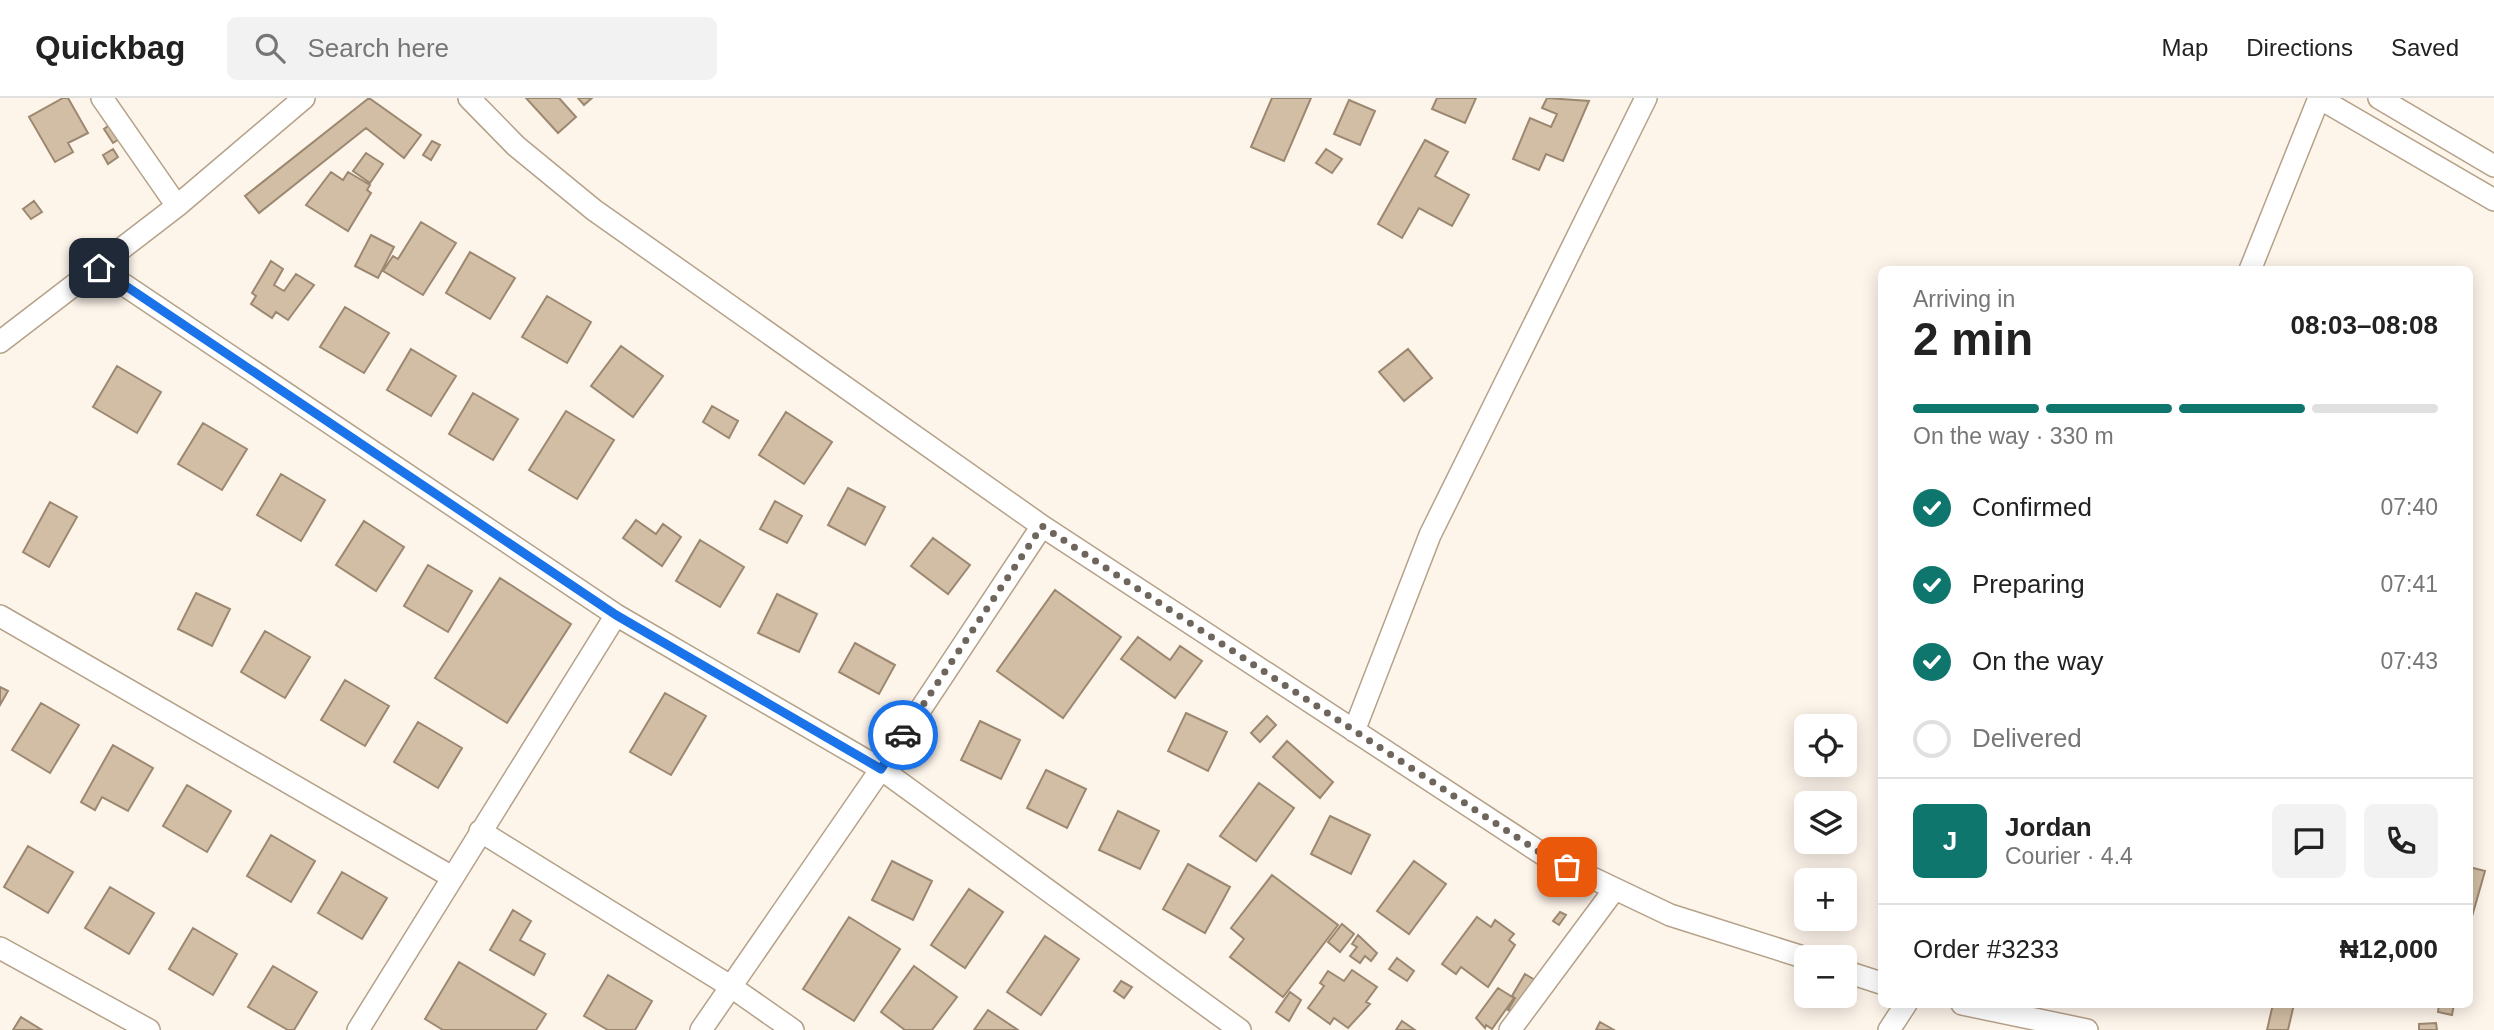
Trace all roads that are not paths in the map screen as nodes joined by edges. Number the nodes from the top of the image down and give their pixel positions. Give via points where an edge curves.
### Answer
1 (102, 98) edge
2 (304, 98) edge
3 (469, 98) edge
4 (1646, 98) edge
5 (2319, 98) edge
6 (2379, 98) edge
7 (2494, 166) edge
8 (2494, 200) edge
9 (177, 206) junction
10 (2252, 266) edge
11 (99, 268) junction
12 (0, 342) edge
13 (1042, 526) junction
14 (616, 615) junction
15 (0, 616) edge
16 (1354, 731) junction
17 (881, 769) junction
18 (480, 831) junction
19 (452, 877) junction
20 (1614, 890) junction
21 (0, 948) edge
22 (1794, 954) edge
23 (1857, 975) edge
24 (1878, 982) edge
25 (730, 986) junction
26 (1903, 1008) edge
27 (1981, 1008) edge
28 (149, 1030) edge
29 (358, 1030) edge
30 (701, 1030) edge
31 (793, 1030) edge
32 (1240, 1030) edge
33 (1510, 1030) edge
34 (1889, 1030) edge
35 (2087, 1030) edge

1 - 9 street
2 - 9 street
3 - 13 street via 516,146 594,209
4 - 16 street via 1430,536
5 - 8 street
5 - 10 street
6 - 7 street
9 - 11 street
11 - 12 street
11 - 14 street
13 - 16 street
13 - 17 street
14 - 17 street
14 - 18 street
15 - 19 street
16 - 20 street via 1544,855
17 - 25 street
17 - 32 street
18 - 19 street
18 - 25 street
19 - 29 street
20 - 22 street via 1670,915
20 - 33 street
21 - 28 street
23 - 24 street
25 - 30 street
25 - 31 street
26 - 34 street
27 - 35 street

